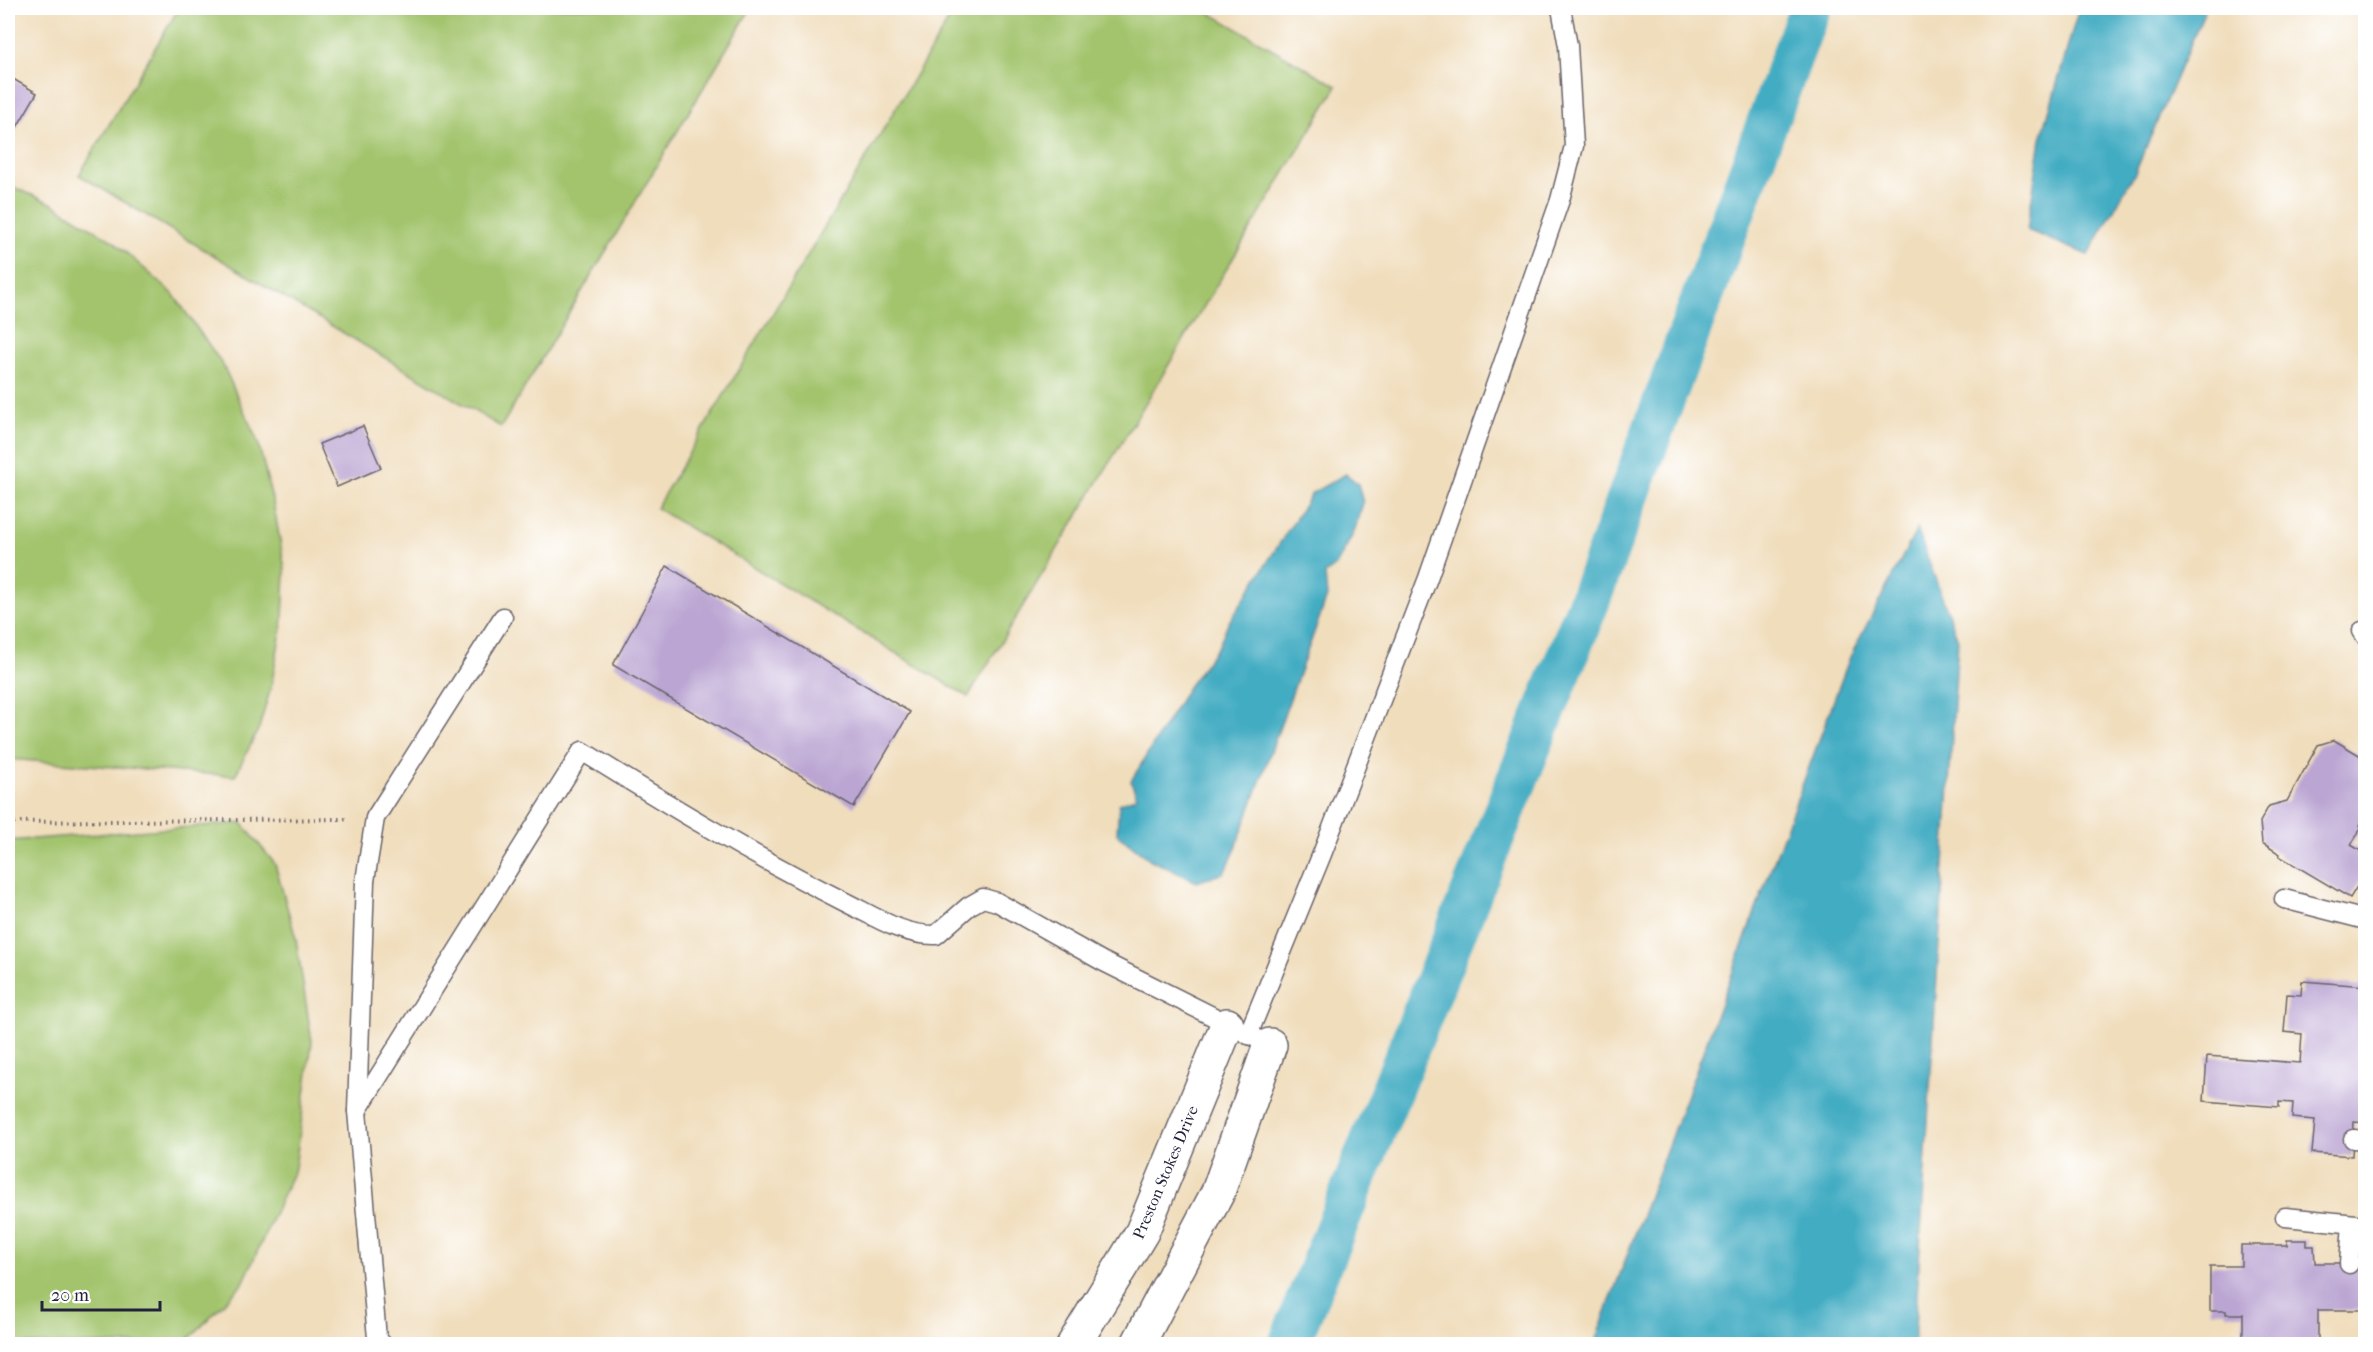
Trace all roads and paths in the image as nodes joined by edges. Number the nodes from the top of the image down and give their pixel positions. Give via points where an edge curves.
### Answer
1 (1561, 8) edge
2 (503, 617) dead end
3 (375, 818) junction
4 (8, 822) edge
5 (2284, 899) dead end
6 (2366, 920) edge
7 (1248, 1035) junction
8 (357, 1111) junction
9 (2285, 1217) dead end
10 (2359, 1224) edge
11 (2349, 1264) dead end
12 (382, 1344) edge
13 (1074, 1344) edge
14 (1138, 1344) edge

1 - 7 lane via 1568,46 1574,146 1560,200 1428,578
2 - 3 lane
3 - 4 path
3 - 8 lane via 365,881
5 - 6 lane
7 - 8 lane via 997,902 983,898 936,935 918,936 900,929 695,821 582,750
7 - 13 street, Preston Stokes Drive via 1142,1232
7 - 14 street via 1218,1192
8 - 12 lane via 376,1338
9 - 10 lane
10 - 11 lane

